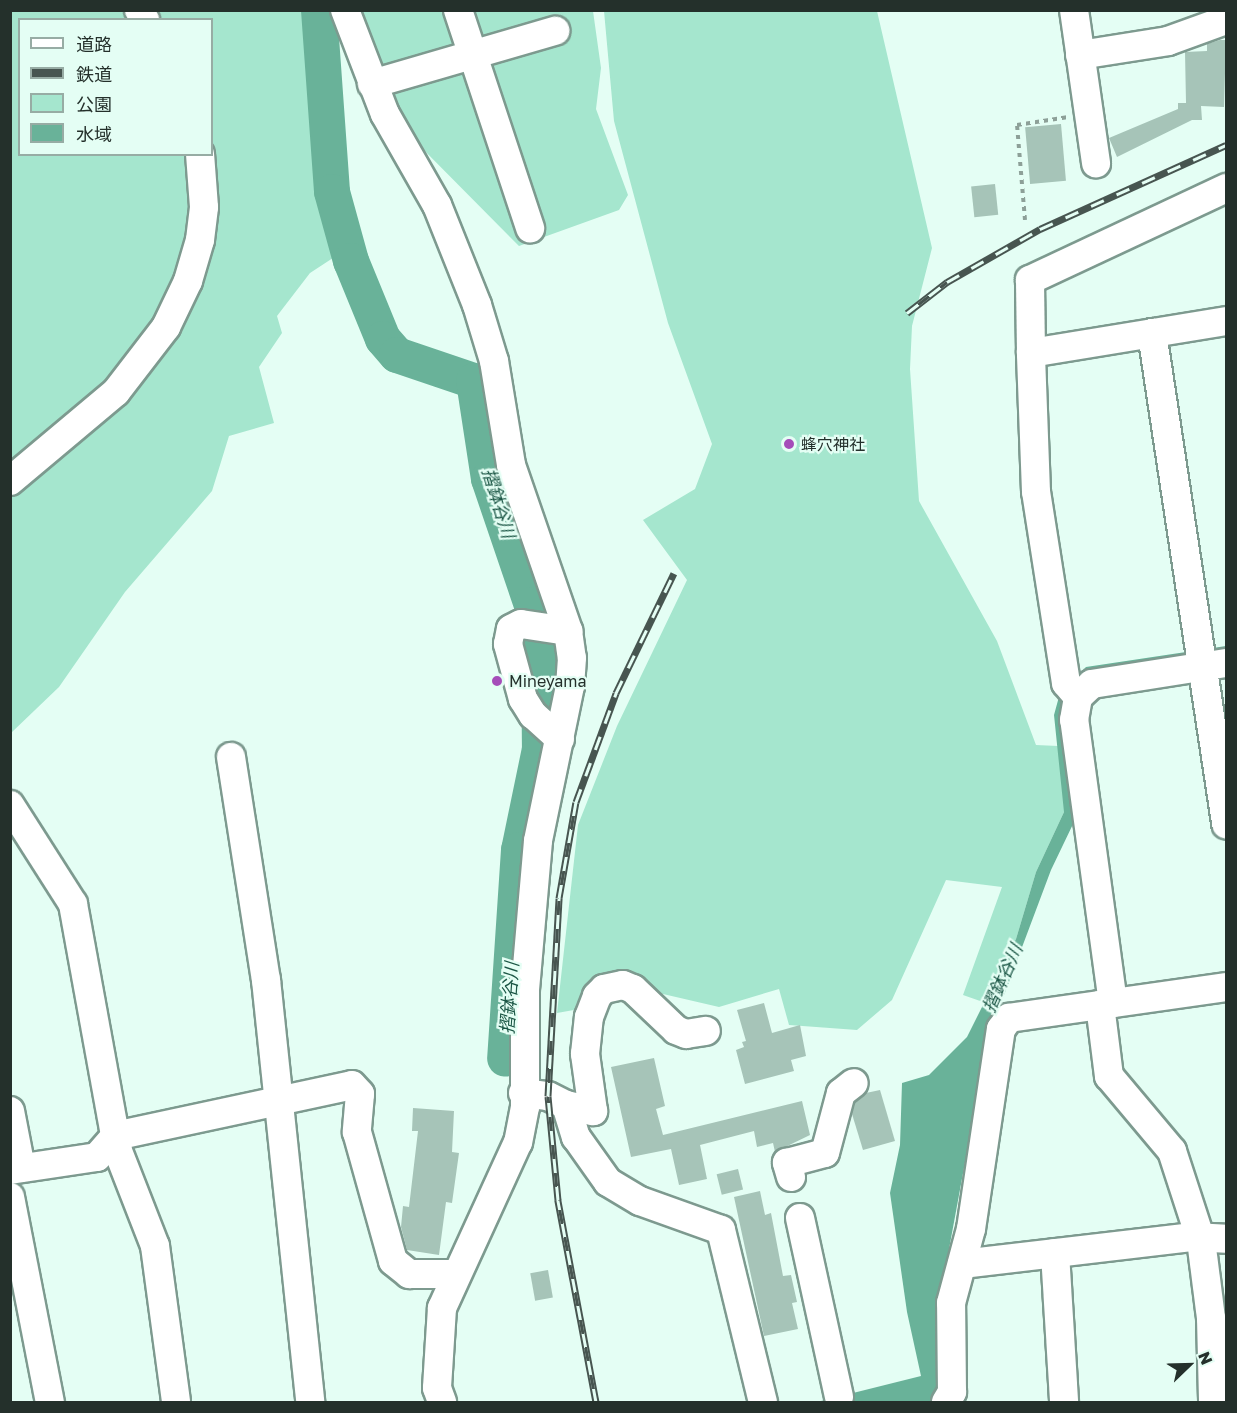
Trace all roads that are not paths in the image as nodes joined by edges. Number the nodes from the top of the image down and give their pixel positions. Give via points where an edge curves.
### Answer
1 (345, 10) edge
2 (458, 10) edge
3 (1074, 10) edge
4 (1227, 21) edge
5 (555, 31) dead end
6 (470, 55) junction
7 (1080, 55) junction
8 (372, 84) junction
9 (200, 156) edge
10 (1096, 163) dead end
11 (1227, 188) edge
12 (530, 228) dead end
13 (1227, 321) edge
14 (1152, 333) junction
15 (1031, 353) junction
16 (10, 482) edge
17 (568, 631) junction
18 (1208, 660) edge
19 (1073, 691) junction
20 (560, 739) junction
21 (231, 757) dead end
22 (10, 805) edge
23 (1227, 824) edge
24 (1226, 988) edge
25 (1107, 1004) junction
26 (706, 1031) dead end
27 (854, 1083) dead end
28 (523, 1093) junction
29 (279, 1098) junction
30 (566, 1105) junction
31 (10, 1111) edge
32 (115, 1136) junction
33 (22, 1170) edge
34 (791, 1177) dead end
35 (10, 1197) edge
36 (800, 1218) dead end
37 (1214, 1240) edge
38 (1056, 1253) junction
39 (962, 1264) junction
40 (456, 1274) junction
41 (839, 1397) dead end
42 (50, 1402) edge
43 (176, 1402) edge
44 (310, 1402) edge
45 (442, 1402) edge
46 (763, 1402) edge
47 (946, 1402) edge
48 (1064, 1402) edge
49 (1213, 1402) edge

1 - 8 street
2 - 6 street
3 - 7 street
4 - 7 street via 1168,41
5 - 6 street
6 - 8 street
6 - 12 street
7 - 10 street
8 - 17 street via 459,254 494,361 511,465
9 - 16 street via 204,207 200,240 188,281 166,327 116,392
11 - 15 street via 1030,280
13 - 14 street
14 - 15 street
14 - 18 street
15 - 19 street via 1036,492
17 - 20 street via 570,686
17 - 20 street via 521,624 511,629 508,644 523,699 533,715
18 - 19 street
18 - 23 street
19 - 25 street
20 - 28 street via 538,840 525,989
21 - 29 street via 266,980
22 - 32 street via 73,904
24 - 25 street
25 - 37 street via 1109,1076 1172,1151
25 - 39 street via 1009,1018 1001,1029 971,1229
26 - 30 street via 686,1034 676,1030 633,988 623,985 604,989 589,1017 586,1043 593,1111
27 - 34 street via 841,1093 825,1153 787,1163
28 - 30 street via 548,1096
28 - 40 street via 525,1107 518,1142
29 - 32 street
29 - 40 street via 352,1085 360,1094 357,1132 393,1261 409,1274
29 - 44 street
30 - 46 street via 576,1137 608,1182 640,1201 721,1230
31 - 33 street
32 - 33 street via 97,1156
32 - 43 street via 155,1246
35 - 42 street
36 - 41 street
37 - 38 street via 1193,1237
37 - 49 street
38 - 39 street
38 - 48 street
39 - 47 street via 951,1303 952,1392
40 - 45 street via 442,1308 437,1344 437,1388

